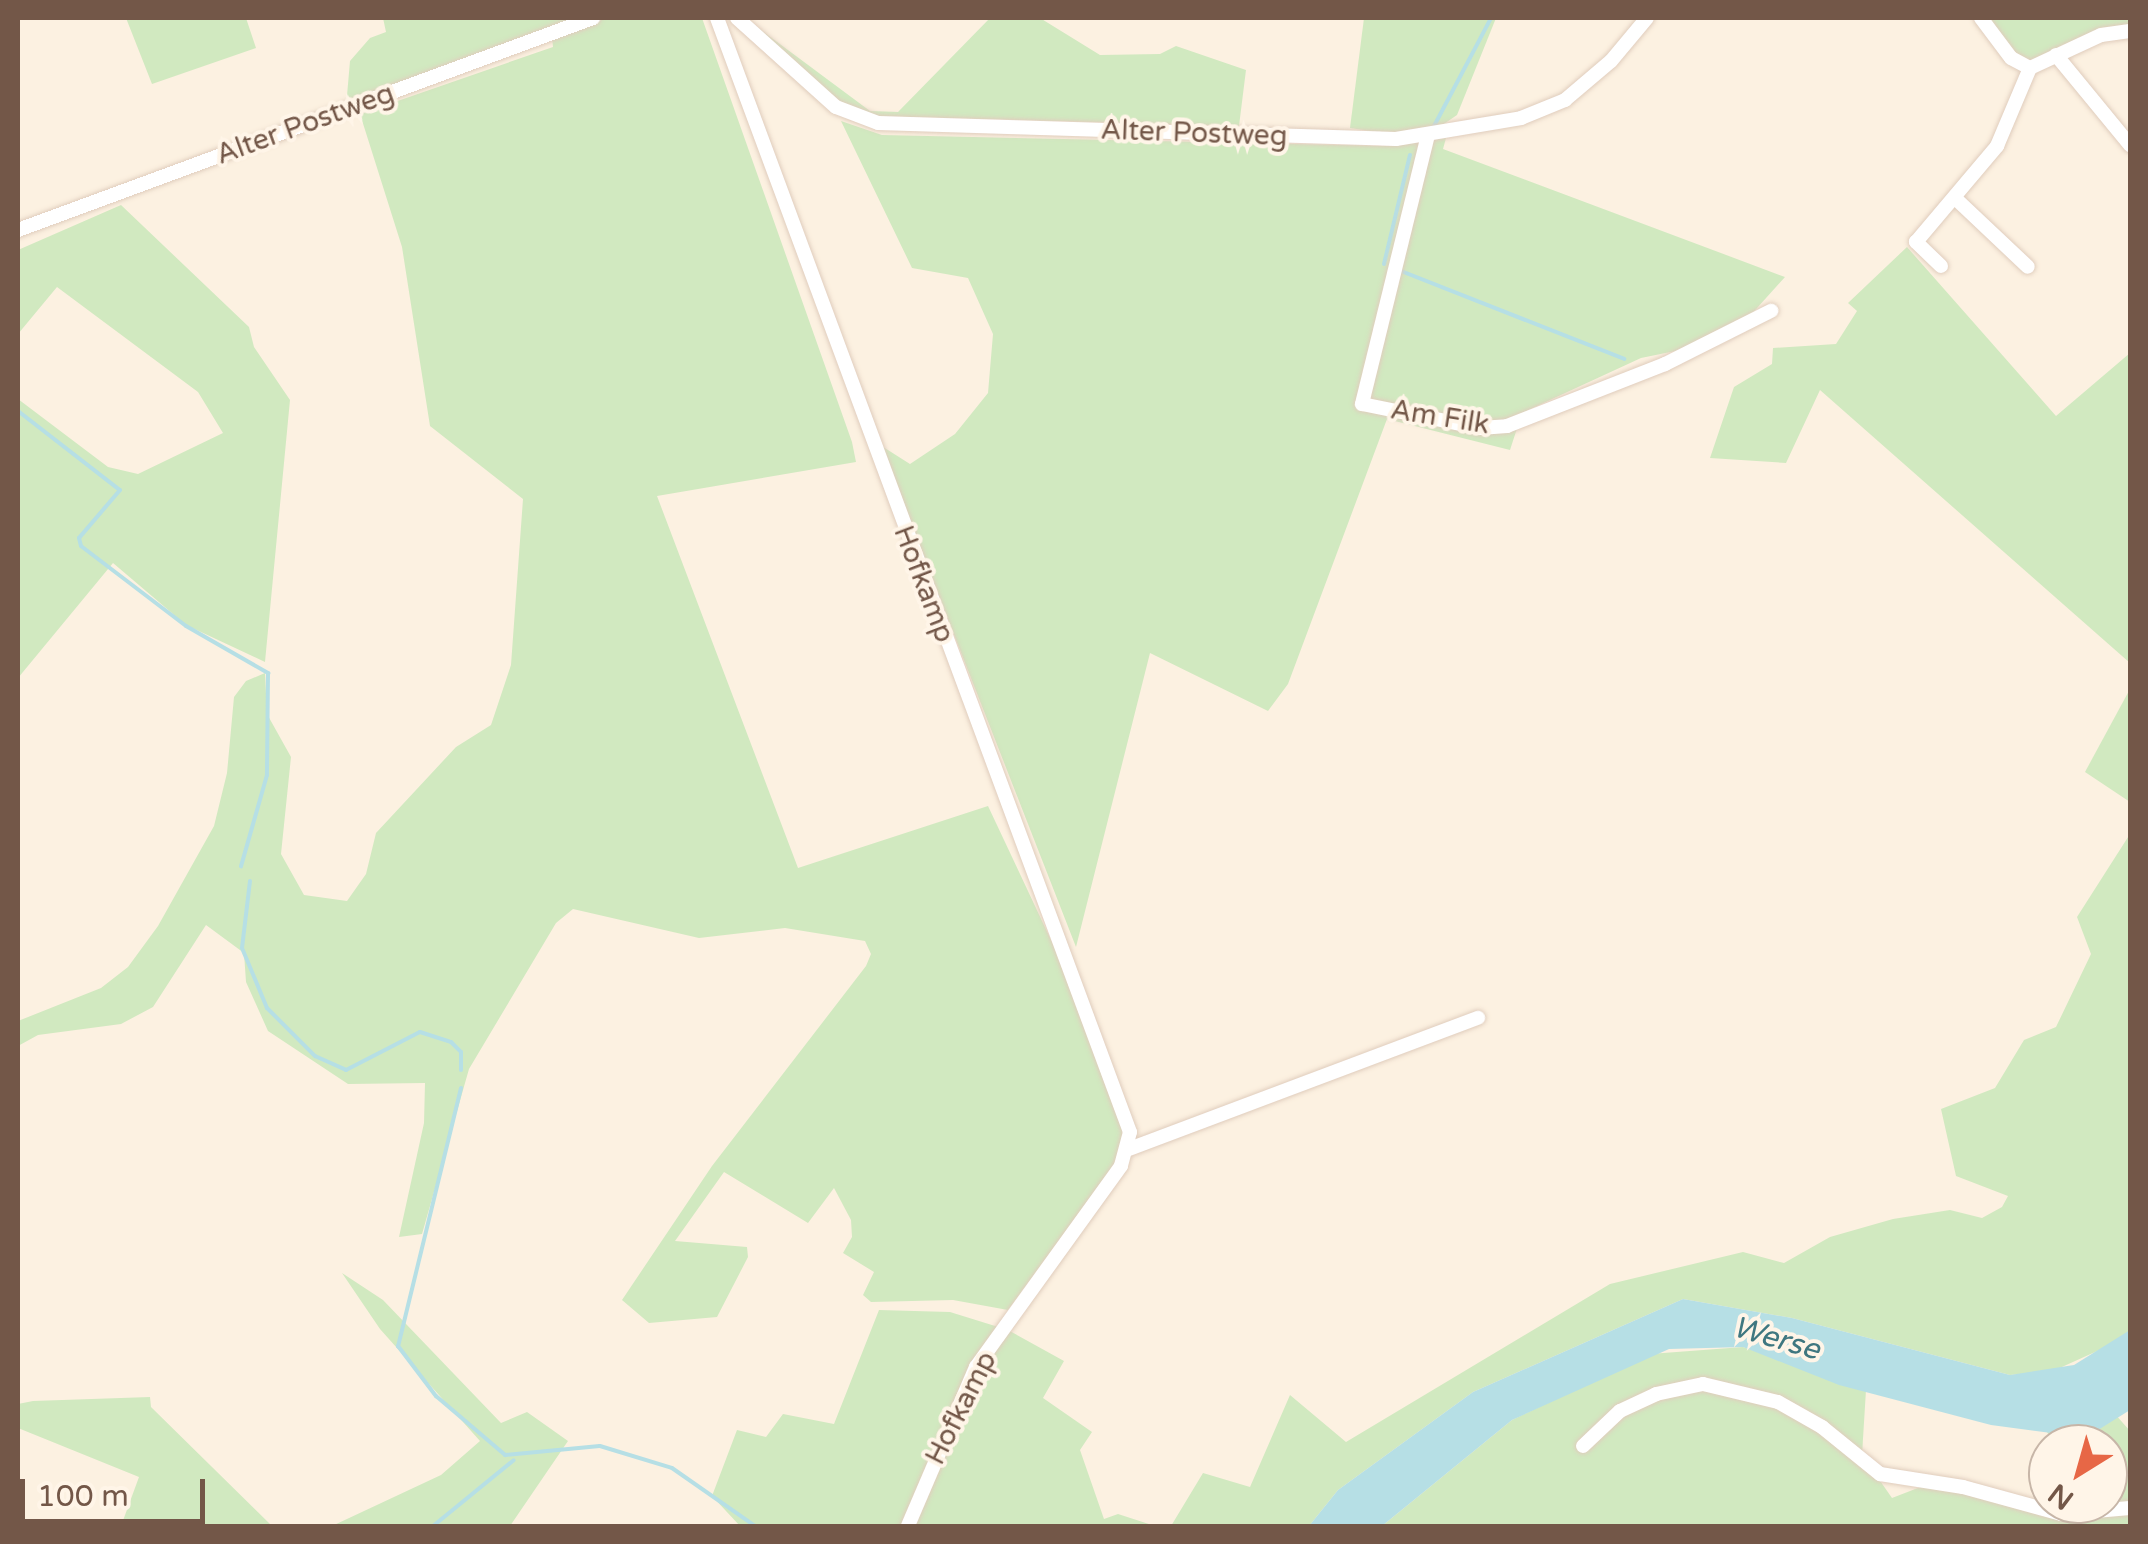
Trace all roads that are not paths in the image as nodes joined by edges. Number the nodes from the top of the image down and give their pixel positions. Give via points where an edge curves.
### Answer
1 (593, 18) edge
2 (717, 18) edge
3 (737, 18) edge
4 (1647, 18) edge
5 (1980, 18) edge
6 (2130, 31) edge
7 (2056, 56) junction
8 (2030, 68) junction
9 (1428, 135) junction
10 (2130, 145) edge
11 (1955, 198) junction
12 (18, 230) edge
13 (1941, 266) dead end
14 (2028, 267) dead end
15 (1770, 311) dead end
16 (1478, 1018) dead end
17 (1129, 1149) junction
18 (1582, 1446) dead end
19 (2130, 1508) edge
20 (908, 1526) edge

1 - 12 street, Alter Postweg
2 - 17 street, Hofkamp via 1125,1114
3 - 9 street, Alter Postweg via 836,107 878,122 1396,140
4 - 9 street, Alter Postweg via 1565,100 1521,118
5 - 8 street via 2012,58
6 - 7 street via 2100,35
7 - 8 street
7 - 10 street
8 - 11 street via 1997,146
9 - 15 street, Am Filk via 1362,404 1480,428 1507,426 1664,364
11 - 13 street via 1916,242
11 - 14 street
16 - 17 street
17 - 20 street, Hofkamp via 976,1367
18 - 19 street via 1620,1410 1704,1384 1778,1402 1880,1474 1963,1487 2061,1514

